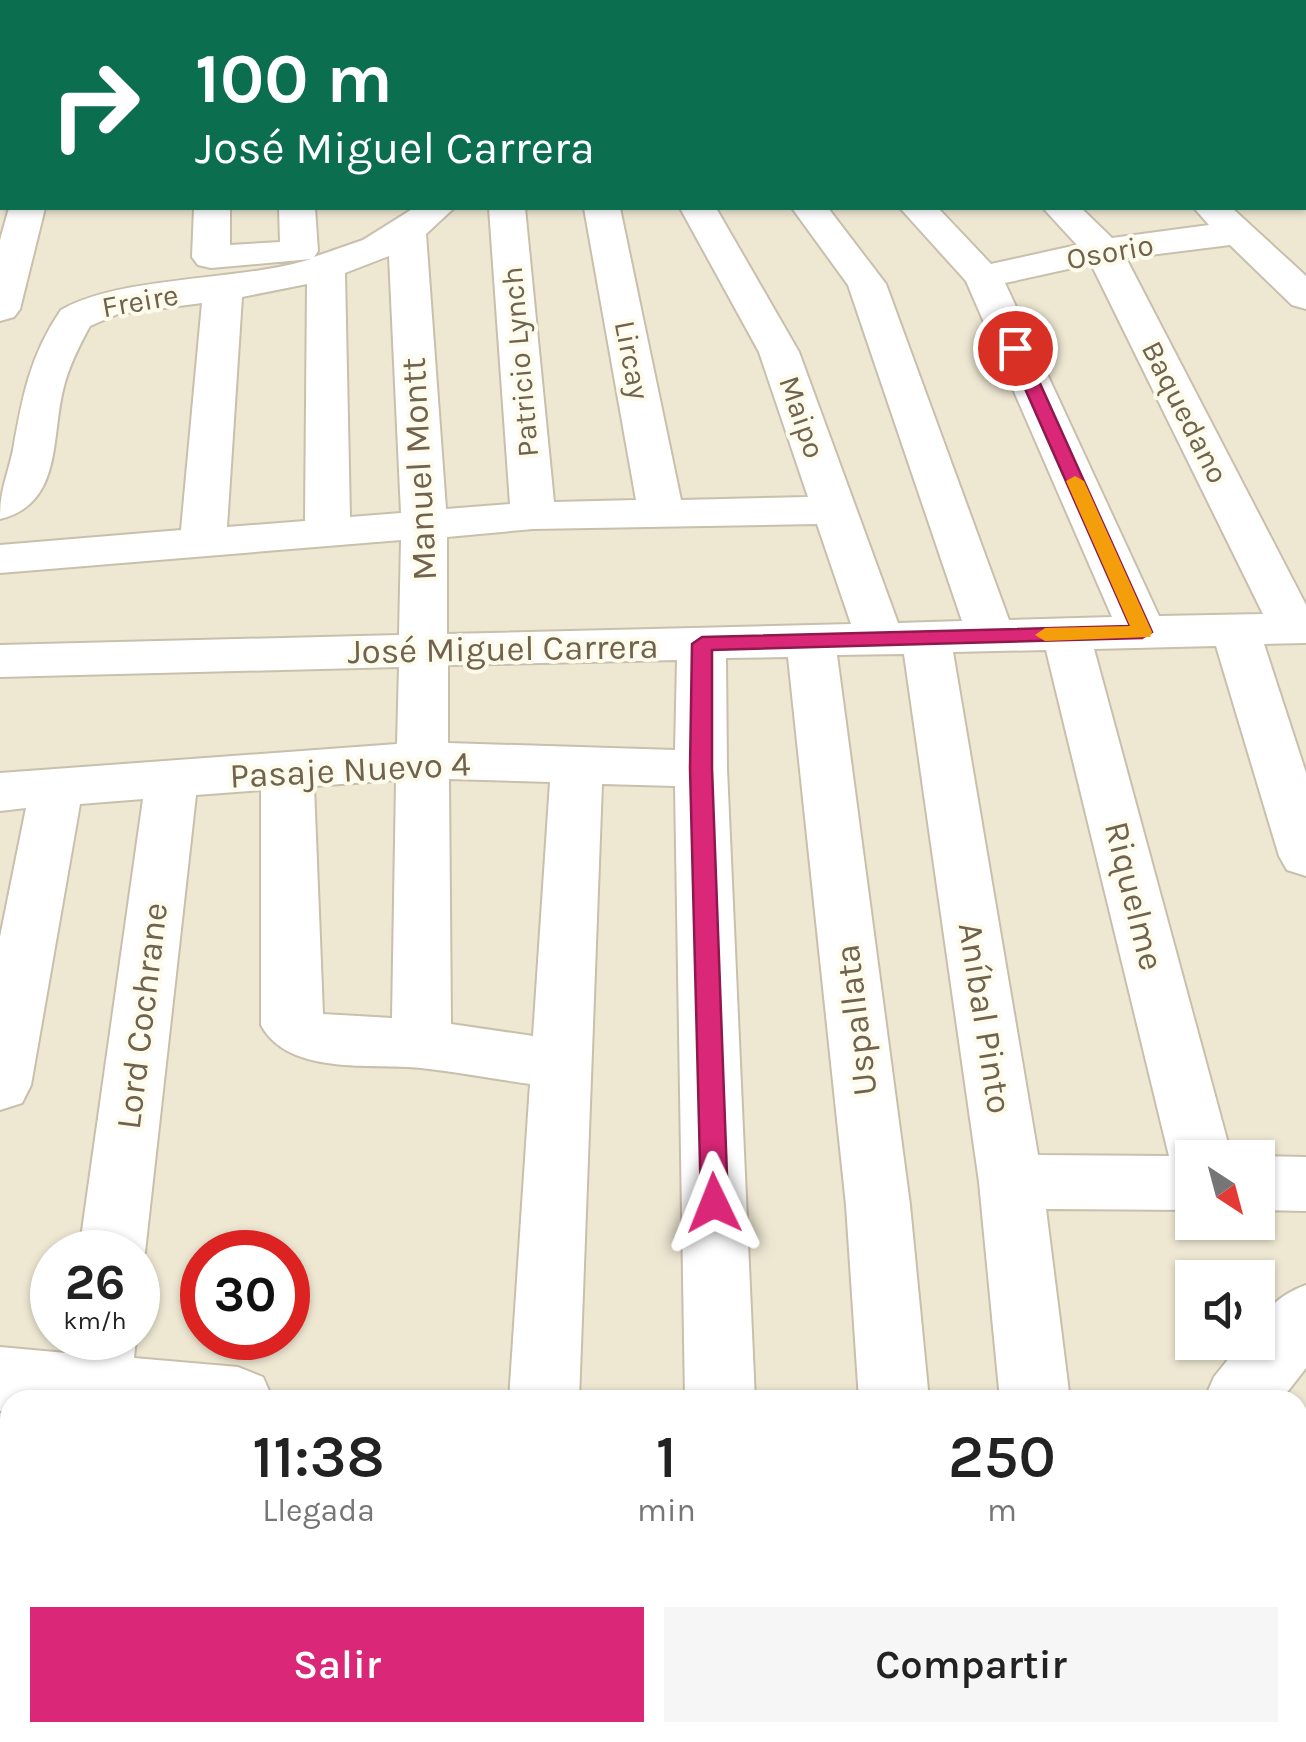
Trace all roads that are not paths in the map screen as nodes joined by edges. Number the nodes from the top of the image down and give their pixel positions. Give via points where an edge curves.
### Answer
1 (26, 210) edge
2 (212, 210) edge
3 (298, 210) edge
4 (507, 210) edge
5 (602, 210) edge
6 (699, 210) edge
7 (812, 210) edge
8 (920, 210) edge
9 (1062, 210) edge
10 (406, 217) edge
11 (1225, 220) edge
12 (1103, 250) junction
13 (313, 258) junction
14 (217, 273) junction
15 (984, 277) junction
16 (1306, 297) edge
17 (0, 309) edge
18 (0, 506) edge
19 (835, 510) junction
20 (661, 514) junction
21 (533, 516) junction
22 (424, 523) junction
23 (328, 532) junction
24 (203, 542) junction
25 (0, 559) edge
26 (1300, 628) edge
27 (1235, 630) junction
28 (1142, 632) junction
29 (1066, 634) junction
30 (991, 636) junction
31 (903, 638) junction
32 (811, 640) junction
33 (702, 644) junction
34 (426, 650) junction
35 (0, 661) edge
36 (424, 760) junction
37 (577, 766) junction
38 (701, 768) junction
39 (287, 771) junction
40 (172, 780) junction
41 (56, 788) junction
42 (0, 792) edge
43 (1306, 856) edge
44 (420, 1044) junction
45 (558, 1064) junction
46 (0, 1085) edge
47 (1196, 1140) edge
48 (1011, 1182) junction
49 (1175, 1183) edge
50 (1275, 1183) edge
51 (1306, 1184) edge
52 (115, 1230) edge
53 (1306, 1315) edge
54 (99, 1362) edge
55 (0, 1379) edge
56 (201, 1390) edge
57 (544, 1390) edge
58 (720, 1390) edge
59 (893, 1390) edge
60 (1033, 1390) edge
61 (1247, 1390) edge

1 - 17 street
2 - 14 street
3 - 13 street
4 - 21 street, Patricio Lynch
5 - 20 street, Lircay
6 - 19 street, Maipo via 779,352
7 - 30 street via 867,284
8 - 15 street
9 - 12 street, Baquedano
10 - 13 street, Freire
10 - 22 street, Manuel Montt
11 - 12 street, Osorio
11 - 16 street
12 - 15 street, Osorio
12 - 26 street, Baquedano
13 - 14 street, Freire via 274,283
13 - 23 street
14 - 18 street, Freire via 75,318 46,379 31,469 16,495
14 - 24 street
15 - 28 street
19 - 20 street
19 - 31 street, Maipo
20 - 21 street
21 - 22 street
22 - 23 street
22 - 34 street, Manuel Montt
23 - 24 street
24 - 25 street
26 - 27 street, José Miguel Carrera
27 - 28 street, José Miguel Carrera
27 - 43 street
28 - 29 street, José Miguel Carrera
29 - 30 street, José Miguel Carrera
29 - 47 street, Riquelme
30 - 31 street, José Miguel Carrera
31 - 32 street, José Miguel Carrera
31 - 48 street, Aníbal Pinto
32 - 33 street, José Miguel Carrera
32 - 59 street, Uspallata via 878,1205
33 - 34 street, José Miguel Carrera
33 - 38 street
34 - 35 street, José Miguel Carrera
34 - 36 street, Manuel Montt
36 - 37 street, Pasaje Nuevo 4
36 - 39 street, Pasaje Nuevo 4
36 - 44 street, Manuel Montt
37 - 38 street, Pasaje Nuevo 4
37 - 45 street
38 - 58 street
39 - 40 street, Pasaje Nuevo 4
39 - 44 street via 291,1025 316,1037
40 - 41 street, Pasaje Nuevo 4
40 - 52 street, Lord Cochrane
41 - 42 street, Pasaje Nuevo 4
41 - 46 street
44 - 45 street
45 - 57 street
48 - 49 street
48 - 60 street, Aníbal Pinto
50 - 51 street
53 - 61 street
54 - 55 street
54 - 56 street

